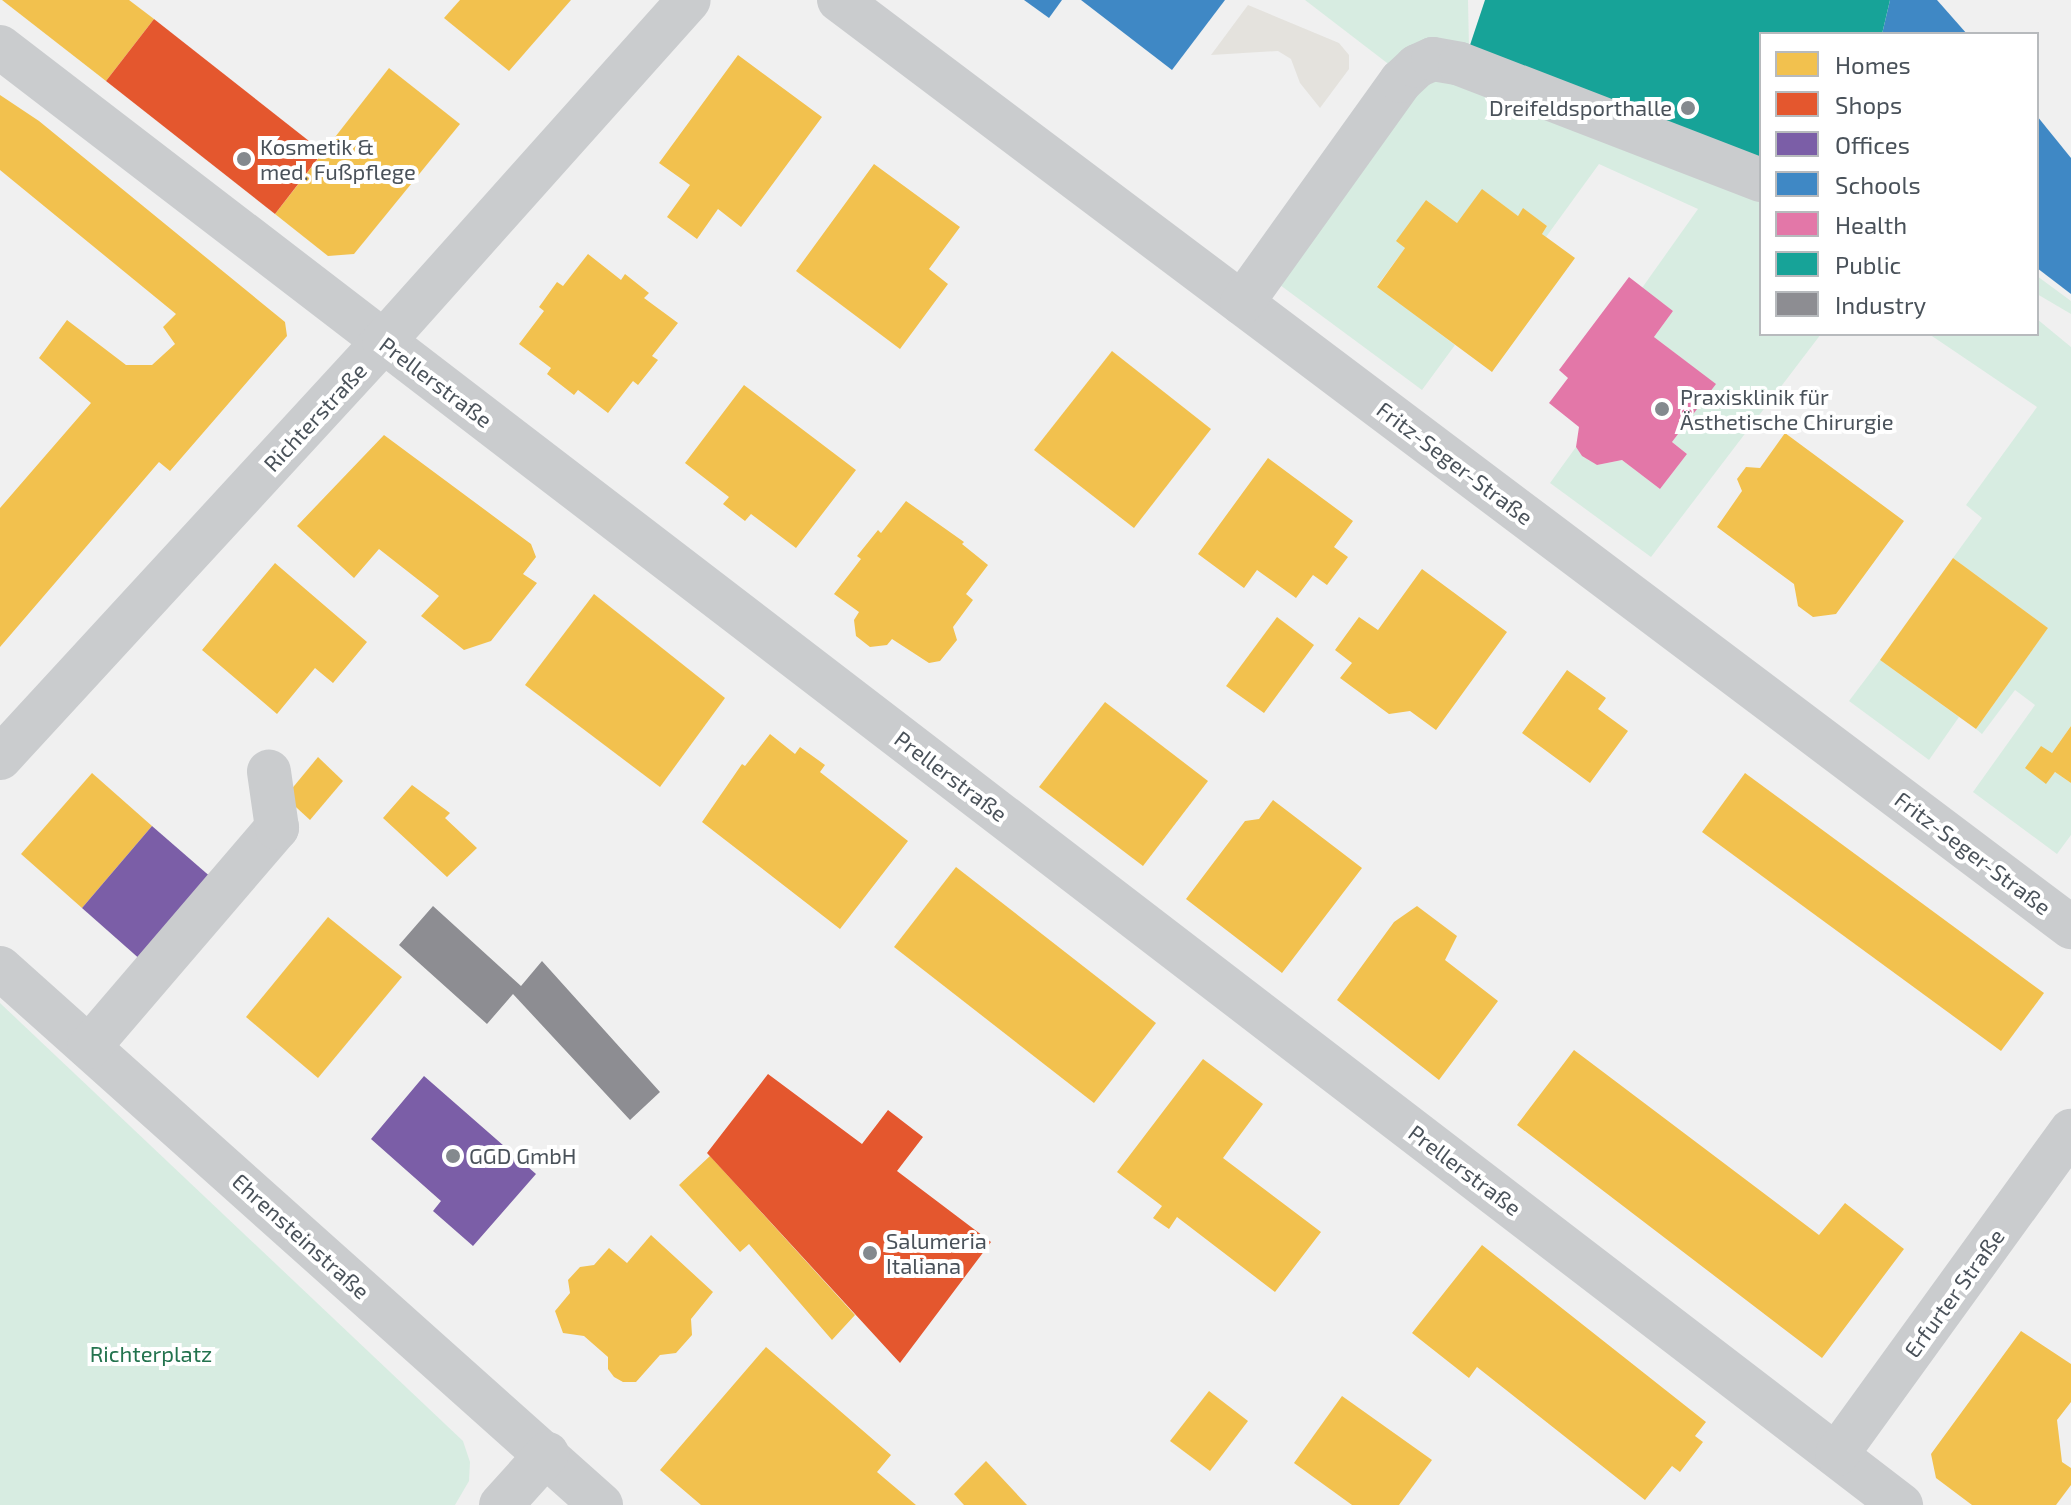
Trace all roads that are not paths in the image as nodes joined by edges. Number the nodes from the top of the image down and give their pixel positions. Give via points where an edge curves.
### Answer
1 (689, 0) edge
2 (839, 0) edge
3 (0, 47) edge
4 (1759, 179) edge
5 (1242, 303) junction
6 (384, 341) junction
7 (0, 758) edge
8 (269, 772) dead end
9 (2071, 927) edge
10 (0, 968) edge
11 (89, 1047) junction
12 (2071, 1131) edge
13 (547, 1454) junction
14 (1837, 1454) junction
15 (501, 1505) edge
16 (601, 1505) edge
17 (1901, 1505) edge

1 - 6 street, Richterstraße
2 - 5 street, Fritz-Seger-Straße
3 - 6 street, Prellerstraße
4 - 5 street via 1460,64 1433,59 1401,81
5 - 9 street, Fritz-Seger-Straße
6 - 7 street, Richterstraße
6 - 14 street, Prellerstraße
8 - 11 street via 277,828
10 - 11 street, Ehrensteinstraße
11 - 13 street, Ehrensteinstraße
12 - 14 street, Erfurter Straße
13 - 15 street
13 - 16 street, Ehrensteinstraße
14 - 17 street, Prellerstraße

